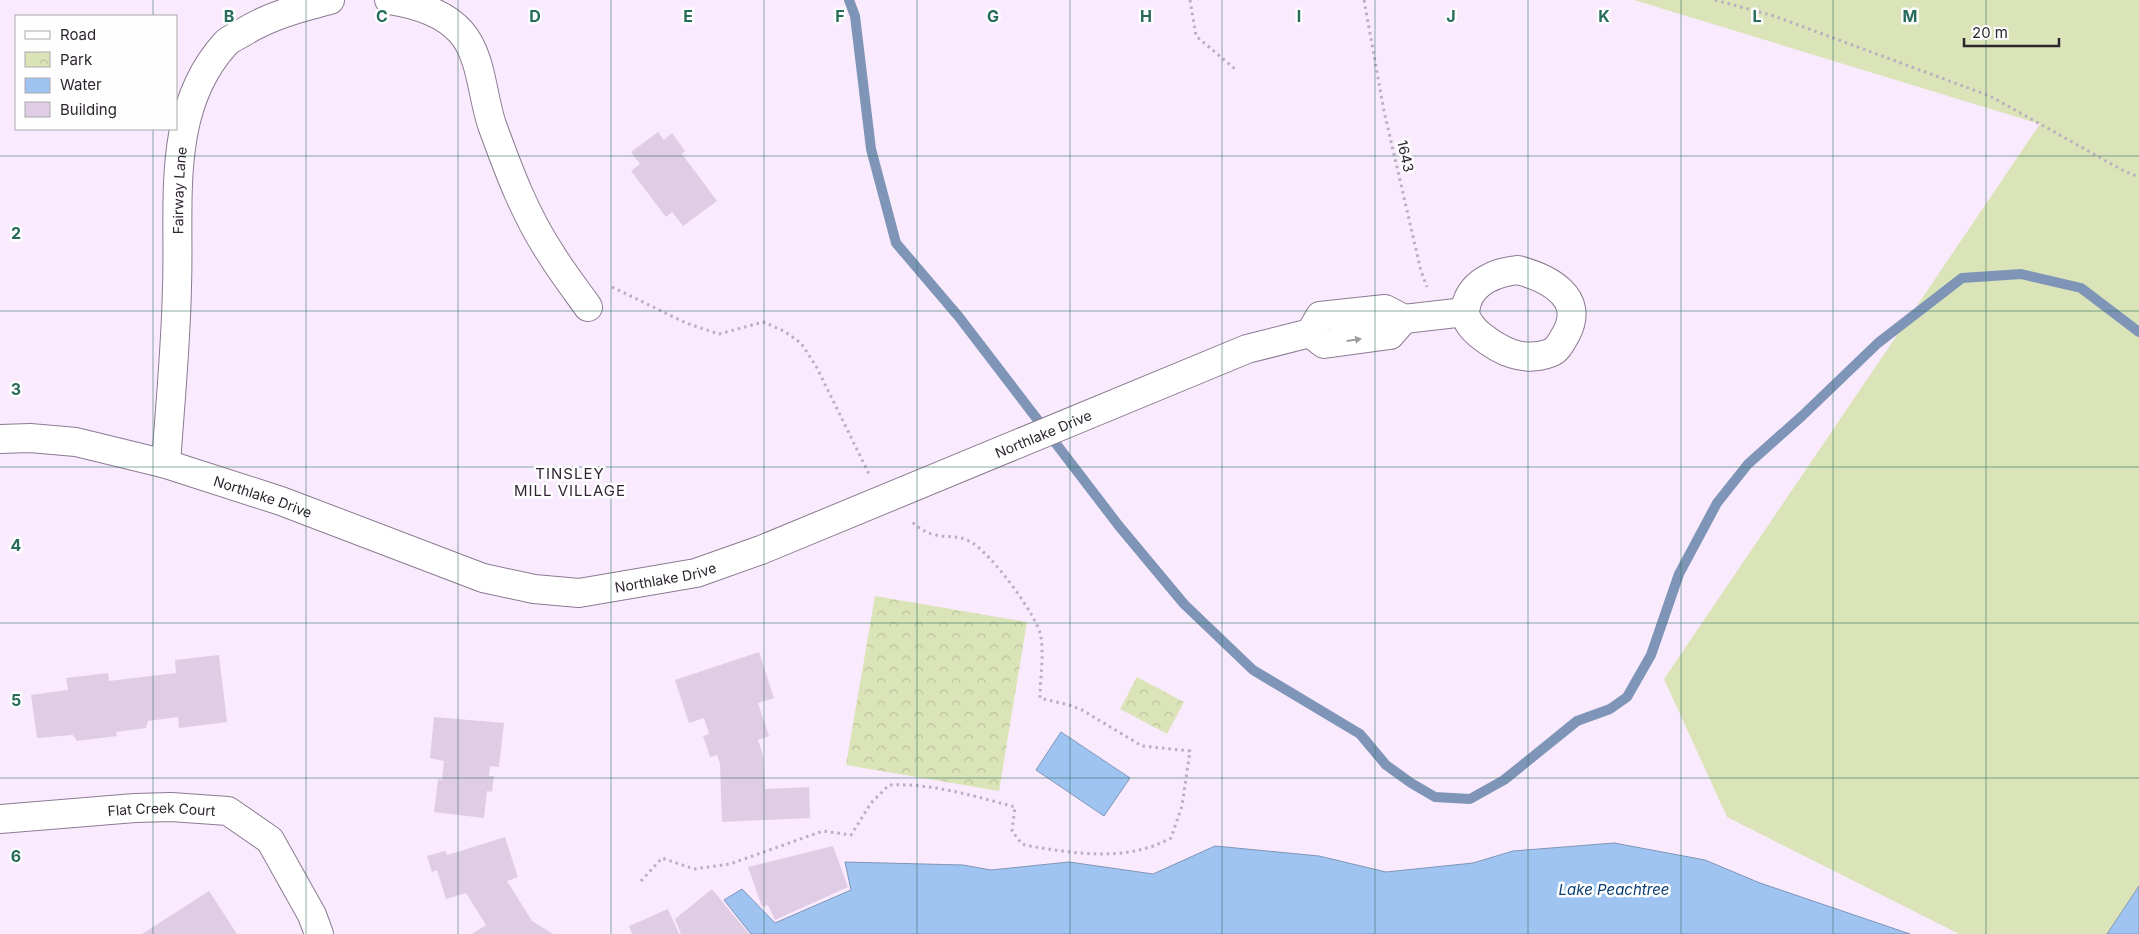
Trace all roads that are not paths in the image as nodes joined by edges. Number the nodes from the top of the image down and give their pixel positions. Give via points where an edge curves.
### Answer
1 (330, 0) edge
2 (389, 0) edge
3 (588, 307) dead end
4 (1465, 312) dead end
5 (0, 439) edge
6 (166, 464) junction
7 (0, 819) edge
8 (319, 934) edge

1 - 6 street, Fairway Lane via 290,10 255,24 227,42 192,98 182,134 177,181 177,286
2 - 3 street via 443,16 462,33 474,53 492,124 525,206 550,254
4 - 6 street, Northlake Drive via 1404,318 1390,335 1324,344 1310,333 1246,349 761,550 696,573 579,593 534,589 483,578 281,501
5 - 6 street, Northlake Drive via 76,442
7 - 8 street, Flat Creek Court via 135,808 228,811 270,840 312,915

